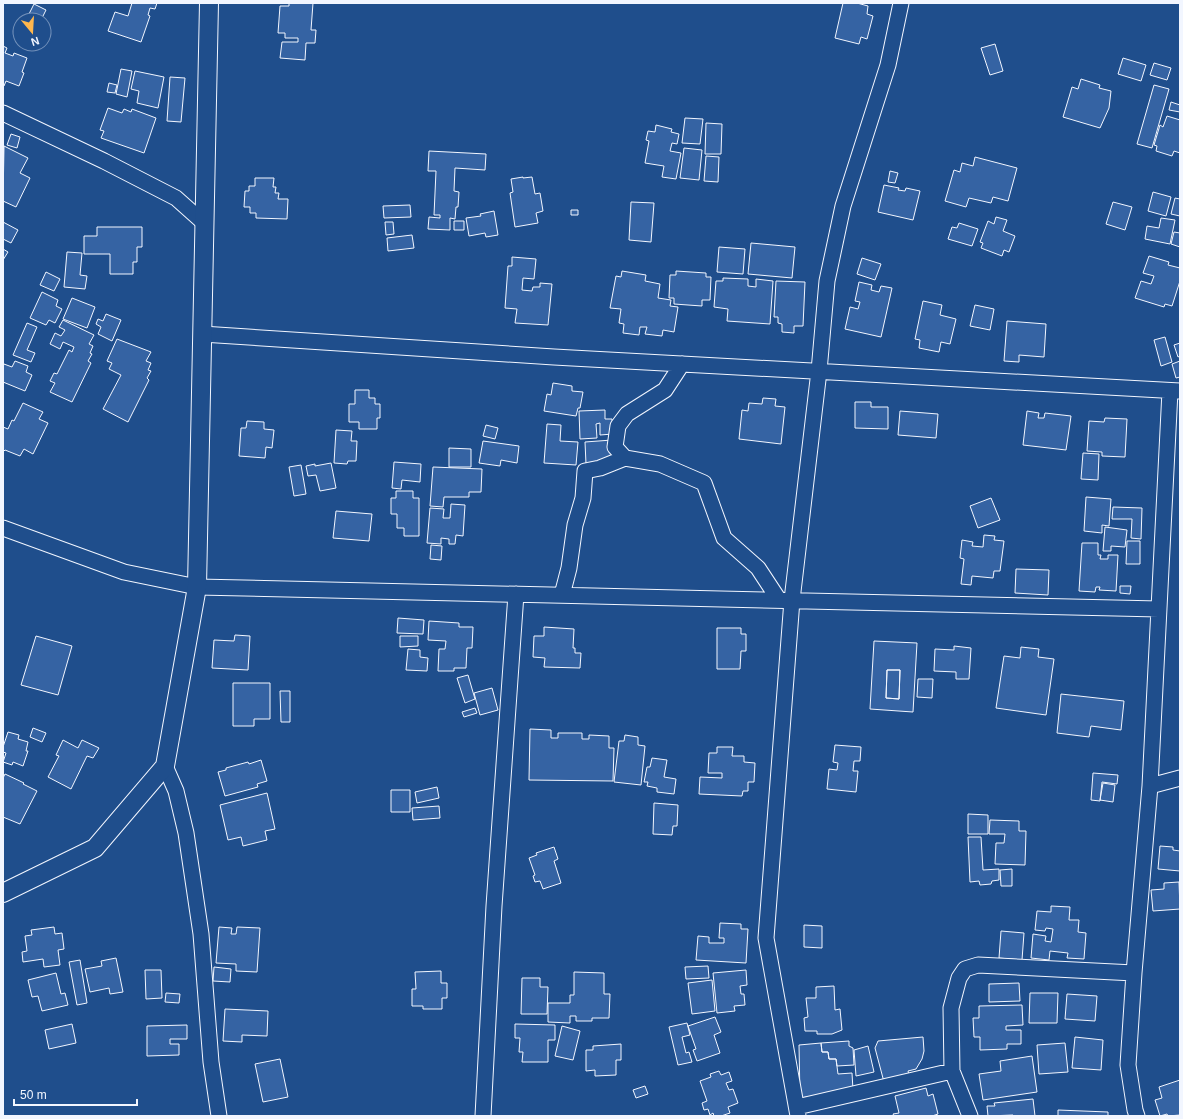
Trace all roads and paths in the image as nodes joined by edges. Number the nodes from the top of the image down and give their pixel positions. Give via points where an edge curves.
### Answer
1 (209, 3) edge
2 (901, 3) edge
3 (3, 113) edge
4 (204, 223) junction
5 (202, 334) junction
6 (682, 364) junction
7 (819, 371) junction
8 (1175, 391) edge
9 (625, 458) junction
10 (3, 528) edge
11 (197, 587) junction
12 (516, 594) junction
13 (562, 595) junction
14 (785, 600) junction
15 (1159, 609) junction
16 (165, 766) junction
17 (1180, 778) edge
18 (1150, 786) junction
19 (3, 893) edge
20 (1134, 972) junction
21 (952, 1071) junction
22 (798, 1111) edge
23 (220, 1116) edge
24 (484, 1116) edge
25 (970, 1116) edge
26 (1137, 1116) edge

1 - 4 street
2 - 7 street via 888,65 843,206 827,282
3 - 4 street via 176,198
4 - 5 street
5 - 6 street
5 - 11 street
6 - 7 street
6 - 9 street via 665,390 627,414 618,426 615,446
7 - 8 street
7 - 14 street
8 - 15 street
9 - 13 street via 585,471 583,498 575,525
9 - 14 street via 660,464 704,483 724,538 758,568
10 - 11 street via 124,572
11 - 12 street
11 - 16 street
12 - 13 street
12 - 24 street via 494,906
13 - 14 street
14 - 15 street
14 - 22 street via 766,938
15 - 18 street
16 - 19 street via 95,848
16 - 23 street via 176,791 187,841 201,934 211,1062
17 - 18 street
18 - 20 street
20 - 21 street via 978,965 965,969 959,978 952,1008
20 - 26 street via 1128,1065
21 - 22 street
21 - 25 street

